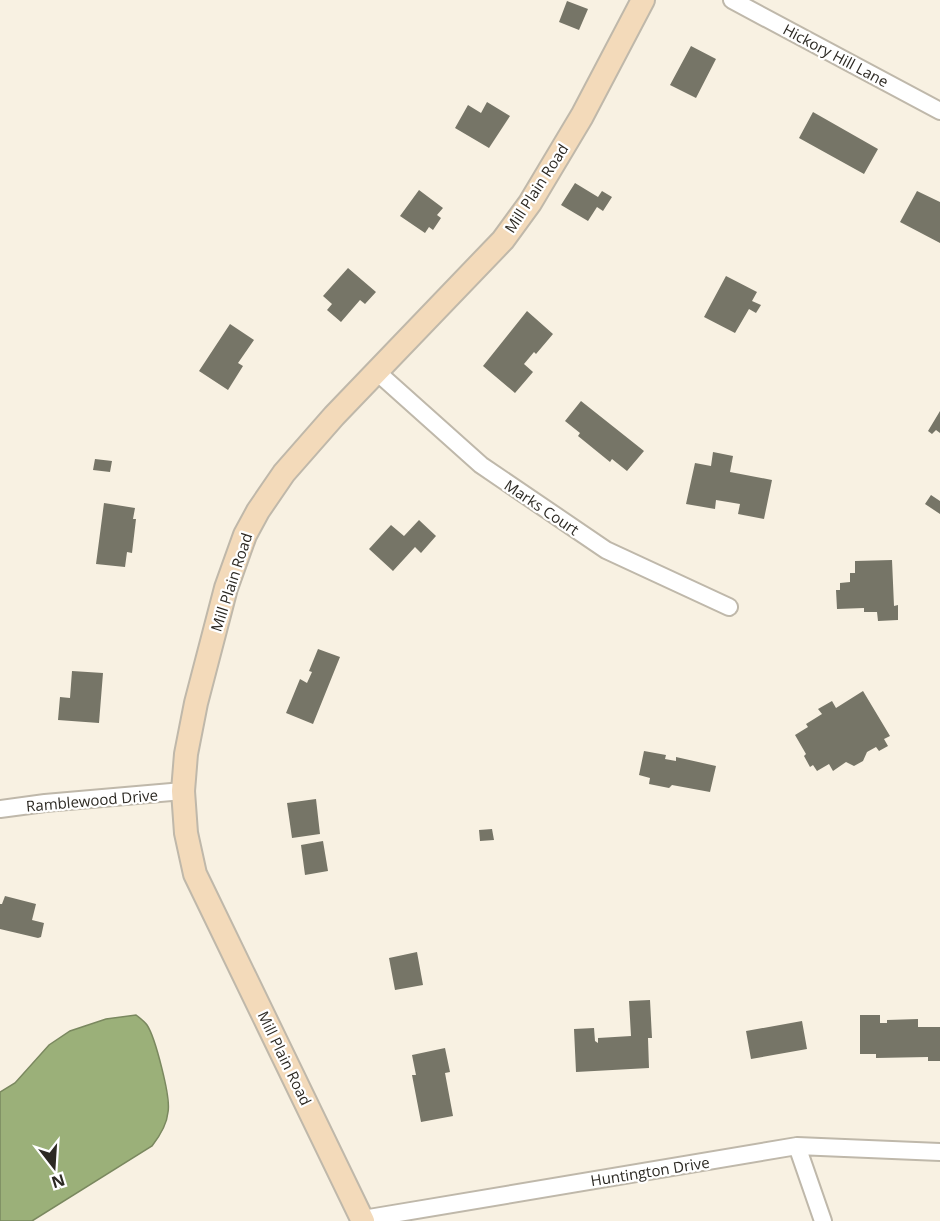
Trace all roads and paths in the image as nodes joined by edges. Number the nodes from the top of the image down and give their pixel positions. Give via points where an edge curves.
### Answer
1 (643, 0) edge
2 (732, 0) edge
3 (940, 111) edge
4 (376, 372) junction
5 (729, 607) dead end
6 (183, 791) junction
7 (0, 809) edge
8 (797, 1146) junction
9 (940, 1152) edge
10 (363, 1220) edge
11 (823, 1221) edge

1 - 4 street, Mill Plain Road via 582,116 530,203 502,240
2 - 3 street, Hickory Hill Lane
4 - 5 street, Marks Court via 481,465 606,550
4 - 6 street, Mill Plain Road via 284,473 245,535 226,588 196,703
6 - 7 street, Ramblewood Drive
6 - 10 street, Mill Plain Road via 186,833 195,874
8 - 9 street, Huntington Drive
8 - 10 street, Huntington Drive
8 - 11 street

